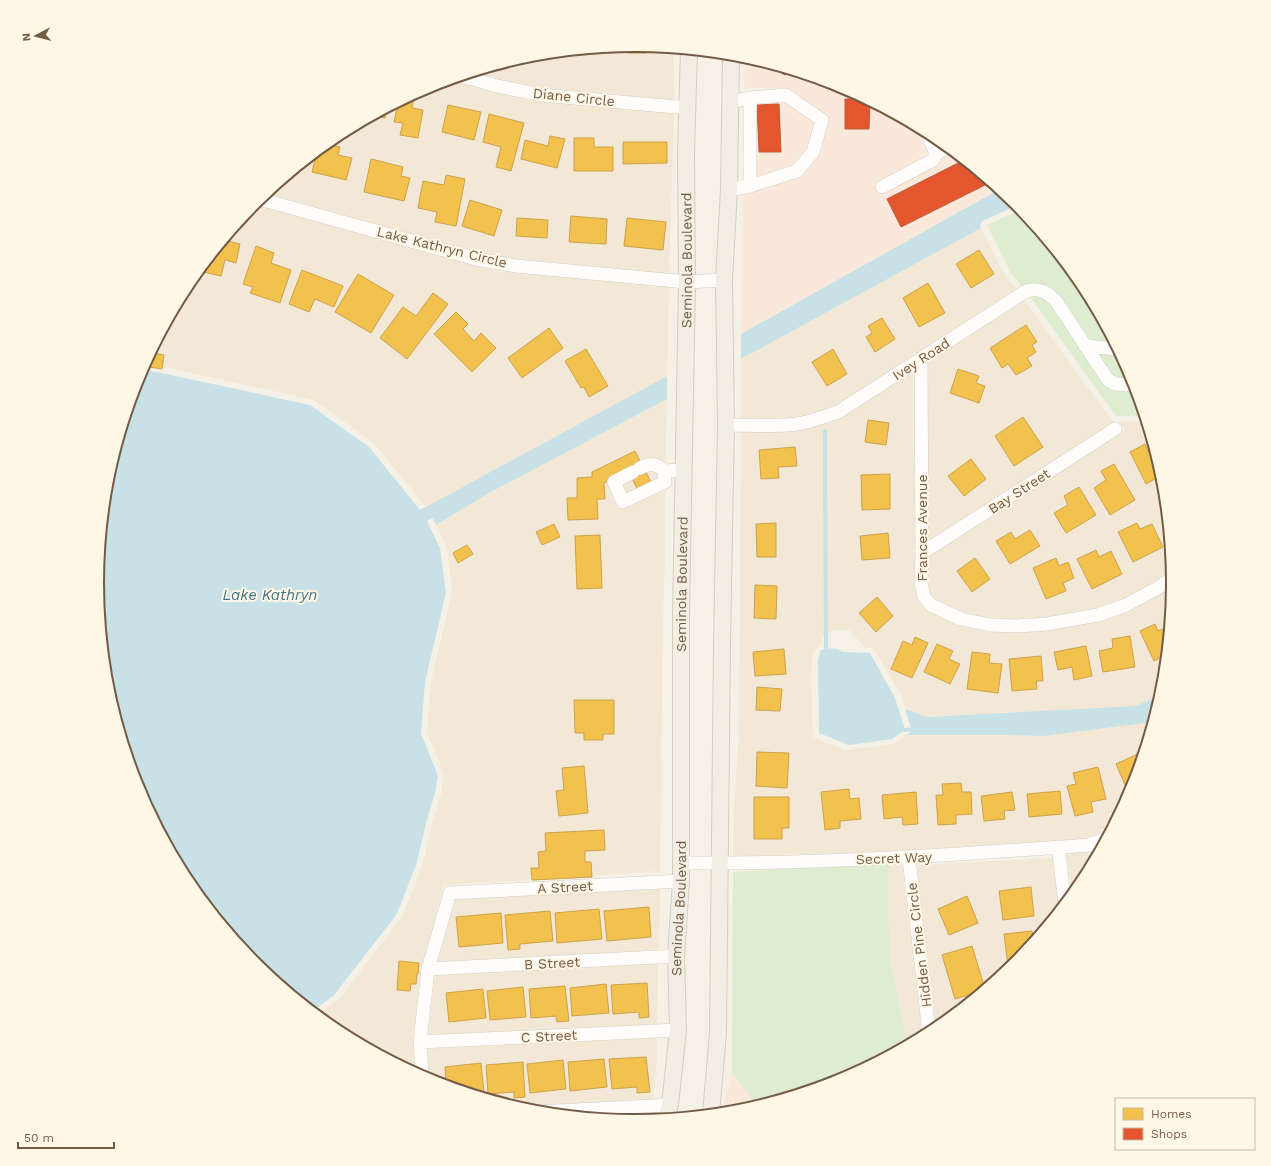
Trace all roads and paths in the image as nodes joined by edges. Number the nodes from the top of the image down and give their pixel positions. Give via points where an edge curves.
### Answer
1 (689, 55) edge
2 (731, 61) edge
3 (470, 78) edge
4 (750, 98) junction
5 (730, 102) junction
6 (688, 108) junction
7 (930, 140) edge
8 (943, 150) edge
9 (936, 154) junction
10 (750, 186) junction
11 (882, 187) dead end
12 (729, 190) junction
13 (267, 201) edge
14 (724, 280) junction
15 (687, 282) junction
16 (1085, 346) junction
17 (1112, 349) edge
18 (921, 359) junction
19 (1128, 384) edge
20 (726, 425) junction
21 (1115, 429) dead end
22 (683, 470) junction
23 (664, 471) junction
24 (922, 553) junction
25 (1166, 583) edge
26 (1099, 841) edge
27 (1058, 847) junction
28 (909, 858) junction
29 (680, 863) junction
30 (719, 863) junction
31 (681, 881) junction
32 (1065, 895) edge
33 (676, 956) junction
34 (428, 969) junction
35 (928, 1027) edge
36 (678, 1030) junction
37 (420, 1042) junction
38 (422, 1069) edge
39 (712, 1108) edge
40 (592, 1112) edge
41 (668, 1112) edge

1 - 6 main road, Seminola Boulevard
2 - 5 main road
3 - 6 street, Diane Circle via 541,95
4 - 5 street
4 - 10 street
4 - 10 street via 786,95 822,120 813,152 797,171
5 - 12 main road
6 - 15 main road, Seminola Boulevard
7 - 9 street
8 - 9 street
9 - 11 street via 933,160
10 - 12 street
12 - 14 main road
13 - 15 street, Lake Kathryn Circle via 476,259 516,266
14 - 15 street, Lake Kathryn Circle
14 - 20 main road
15 - 22 main road, Seminola Boulevard
16 - 17 street
16 - 18 street, Ivey Road via 1056,300 1044,291 1035,289 1027,290
16 - 19 street, Ivey Road via 1111,383
18 - 20 street, Ivey Road via 838,412 798,424
18 - 24 street, Frances Avenue
20 - 30 main road
21 - 24 street, Bay Street
22 - 23 street
22 - 29 main road, Seminola Boulevard
23 - 23 street via 665,482 623,502 614,482 646,465 660,466
24 - 25 street, Frances Avenue via 921,583 924,597 931,605 961,619 990,625 1047,624 1098,615 1124,606
26 - 27 street, Secret Way via 1089,845
27 - 28 street, Secret Way
27 - 32 street
28 - 30 street, Secret Way
28 - 35 street, Hidden Pine Circle
29 - 30 street, Secret Way
29 - 31 main road, Seminola Boulevard
30 - 39 main road via 718,1033
31 - 33 main road, Seminola Boulevard
31 - 34 street, A Street via 450,893
33 - 34 street, B Street
33 - 36 main road, Seminola Boulevard
34 - 37 street
36 - 37 street, C Street
36 - 41 main road, Seminola Boulevard
37 - 38 street
40 - 41 street

